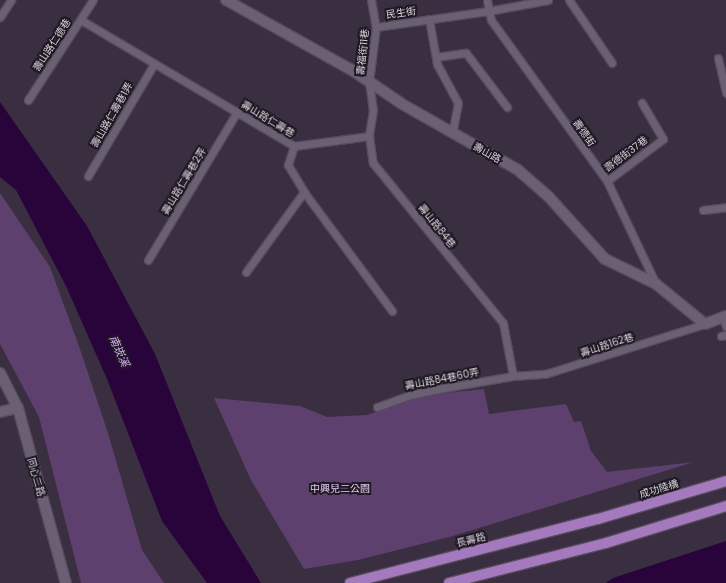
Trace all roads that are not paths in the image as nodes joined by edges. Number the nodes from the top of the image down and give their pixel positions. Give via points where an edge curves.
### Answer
1 (11, 0) edge
2 (92, 0) edge
3 (226, 0) edge
4 (371, 0) edge
5 (486, 0) edge
6 (548, 0) edge
7 (569, 0) edge
8 (488, 11) junction
9 (0, 17) edge
10 (429, 19) junction
11 (81, 20) junction
12 (376, 27) junction
13 (436, 58) junction
14 (718, 58) dead end
15 (612, 63) dead end
16 (154, 64) junction
17 (369, 82) junction
18 (726, 93) edge
19 (28, 100) dead end
20 (642, 103) dead end
21 (507, 107) dead end
22 (237, 112) junction
23 (452, 133) junction
24 (369, 136) junction
25 (294, 146) junction
26 (88, 176) dead end
27 (607, 181) junction
28 (304, 192) junction
29 (726, 207) edge
30 (703, 210) dead end
31 (148, 260) dead end
32 (246, 272) dead end
33 (656, 284) junction
34 (392, 311) dead end
35 (725, 320) edge
36 (705, 324) junction
37 (0, 373) edge
38 (513, 376) junction
39 (17, 407) junction
40 (377, 407) dead end
41 (0, 411) edge
42 (726, 481) edge
43 (726, 506) edge
44 (598, 520) joint
45 (66, 583) edge
46 (350, 583) edge
47 (449, 583) edge

1 - 9 lane
2 - 11 lane, 壽山路仁德巷
3 - 17 street, 壽山路
4 - 12 lane, 壽福街11巷
5 - 8 lane, 壽德街
6 - 8 lane, 民生街
7 - 15 lane
8 - 10 lane, 民生街
8 - 27 lane, 壽德街 via 491,20
10 - 12 lane, 民生街
10 - 13 lane
11 - 16 lane, 壽山路仁壽巷
11 - 19 lane, 壽山路仁德巷
12 - 17 lane, 壽福街11巷
13 - 21 lane via 466,53
13 - 23 lane via 436,64 458,103
14 - 18 lane
16 - 22 lane, 壽山路仁壽巷
16 - 26 lane, 壽山路仁壽巷1弄
17 - 23 street, 壽山路
17 - 24 lane, 壽山路84巷 via 373,110
20 - 27 lane, 壽德街37巷 via 663,139
22 - 25 lane, 壽山路仁壽巷
22 - 31 lane, 壽山路仁壽巷2弄
23 - 33 street, 壽山路 via 518,170 548,196 605,259
24 - 25 lane
24 - 38 lane, 壽山路84巷 via 373,163 503,324
25 - 28 lane, 壽山路仁壽巷 via 288,165
27 - 33 lane, 壽德街
28 - 32 lane
28 - 34 lane, 壽山路仁壽巷
29 - 30 lane
33 - 36 street, 壽山路
35 - 36 street
36 - 38 lane, 壽山路162巷 via 551,373
37 - 39 street, 同心二路
38 - 40 lane, 壽山路84巷60弄 via 410,394
39 - 41 street
39 - 45 street, 同心二路
42 - 44 main road, 成功陸橋
43 - 47 main road via 606,544
44 - 46 main road, 長壽路

